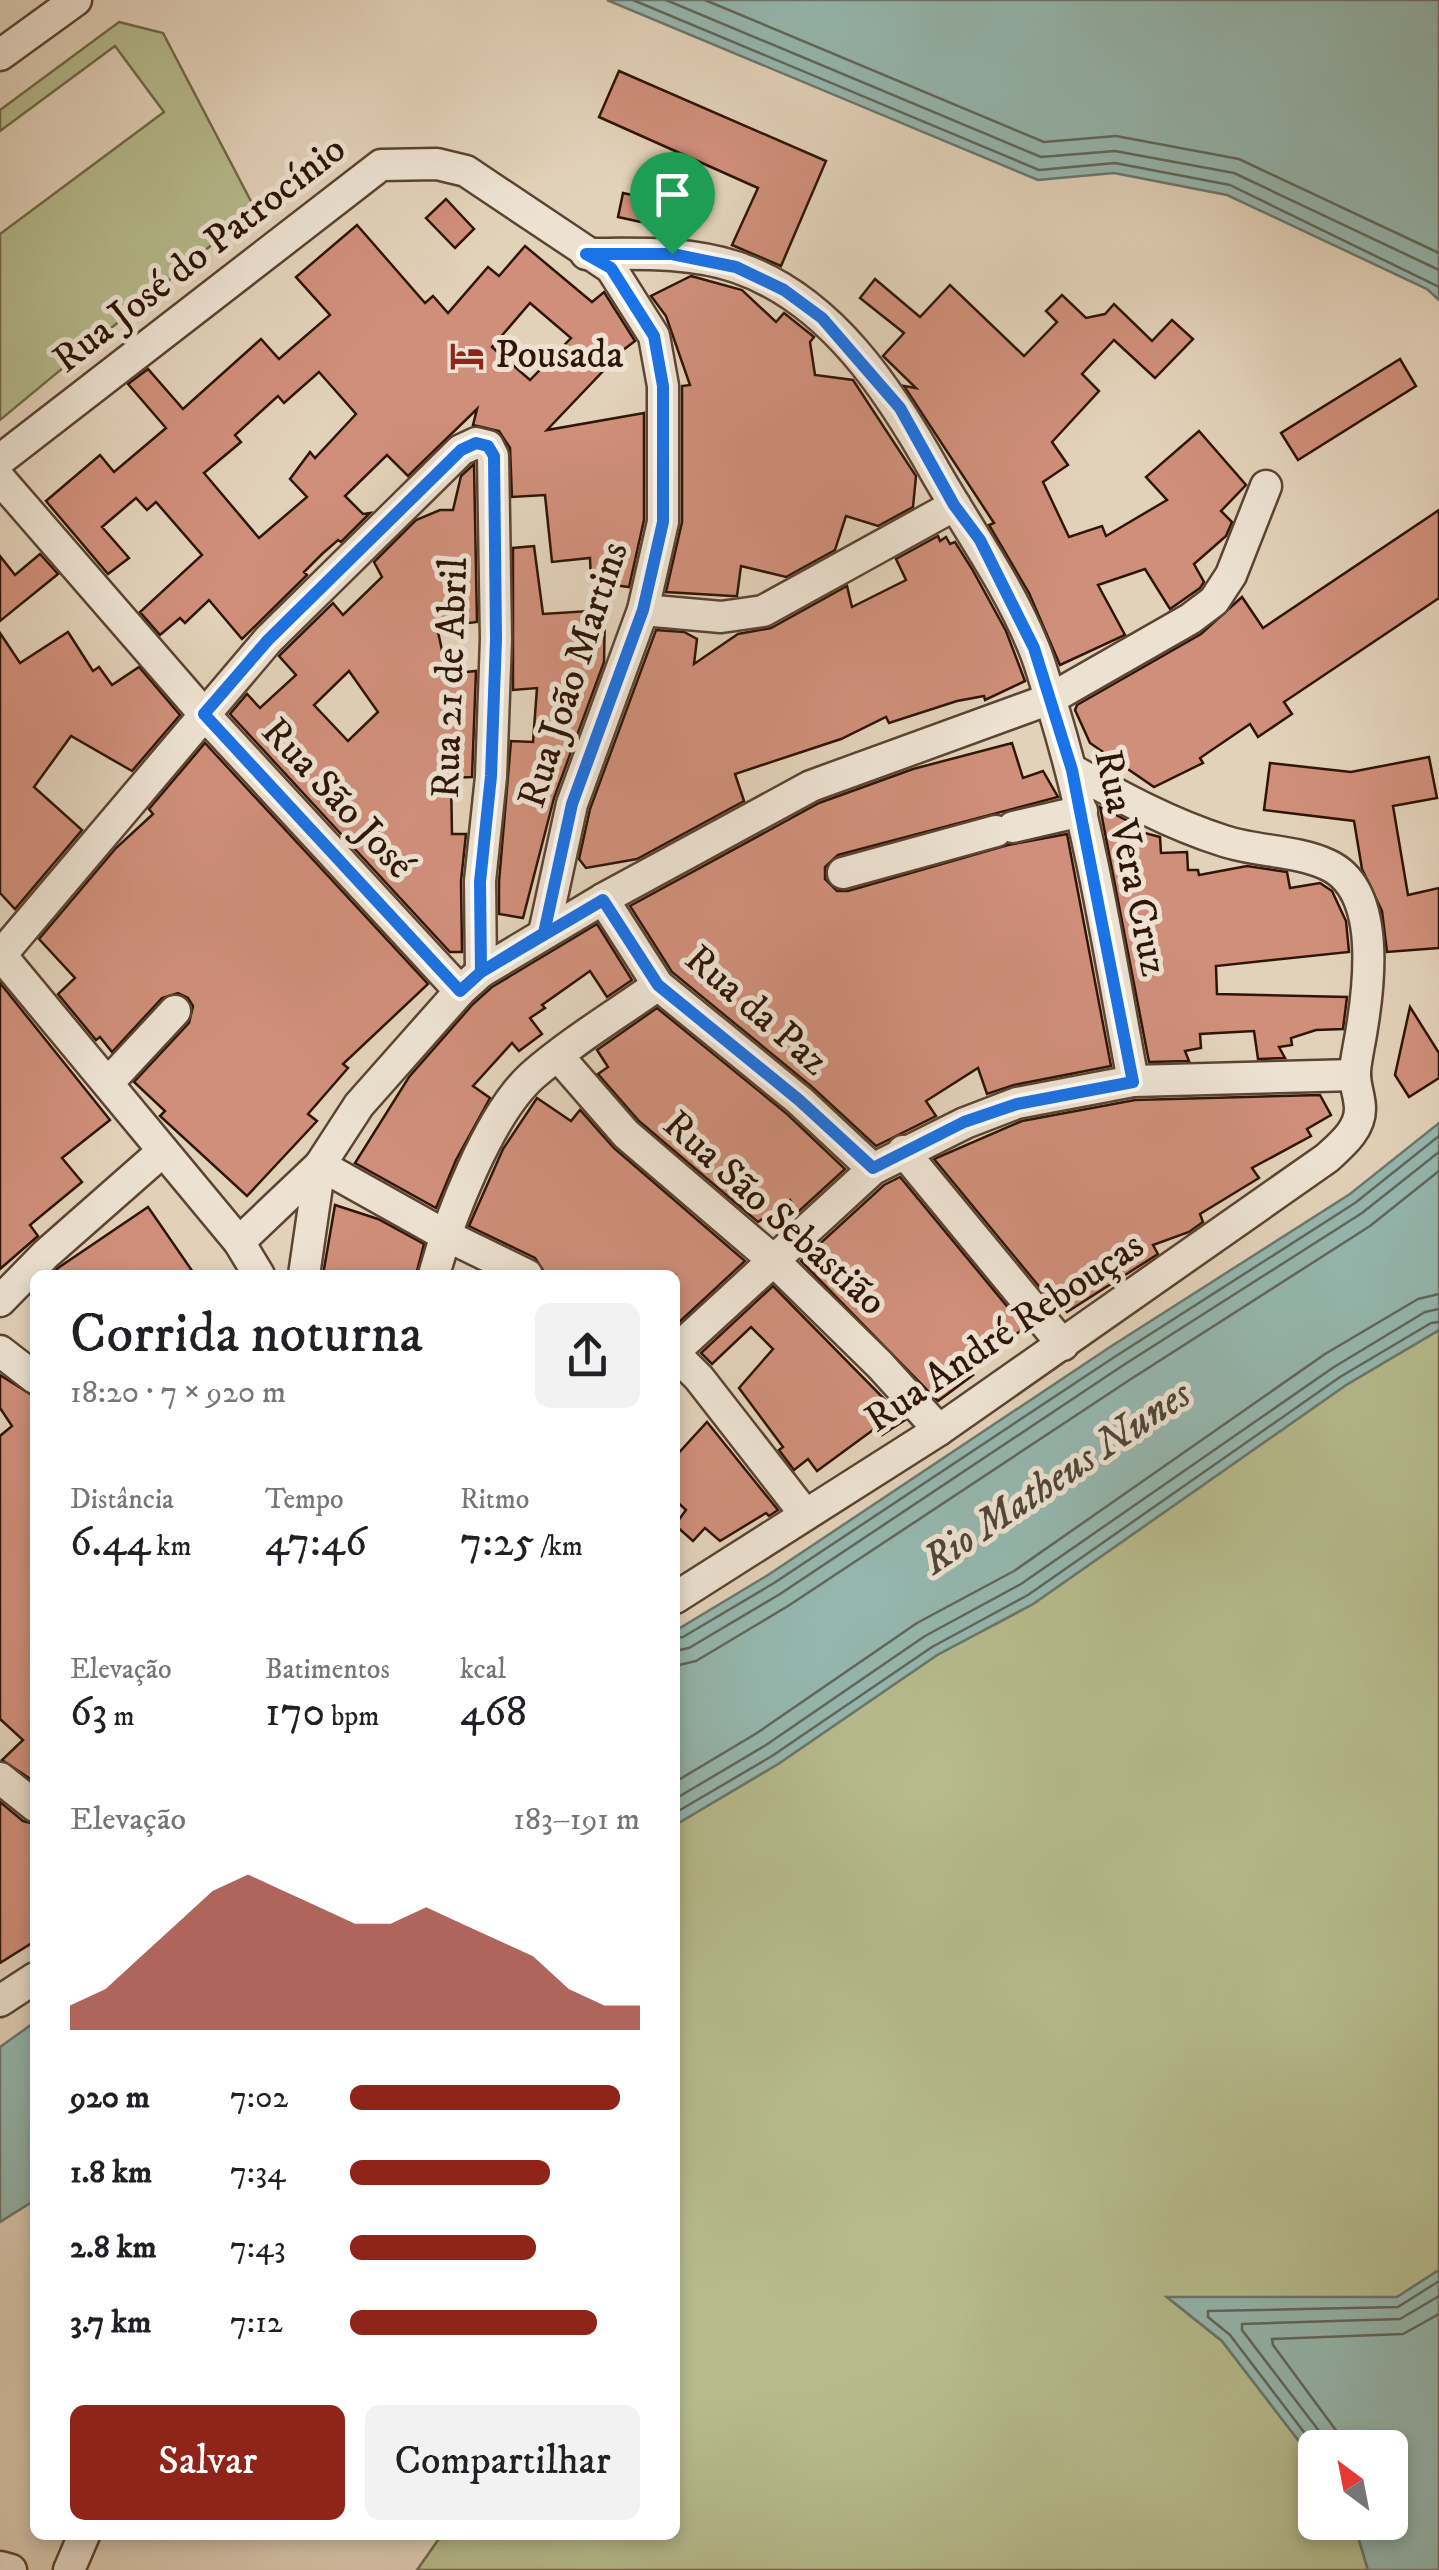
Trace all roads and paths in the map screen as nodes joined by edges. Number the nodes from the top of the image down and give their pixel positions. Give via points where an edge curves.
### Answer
1 (76, 0) edge
2 (0, 55) edge
3 (466, 170) joint
4 (586, 254) junction
5 (0, 460) edge
6 (0, 480) edge
7 (1266, 486) dead end
8 (954, 505) junction
9 (643, 610) junction
10 (1050, 699) junction
11 (204, 714) junction
12 (1072, 770) junction
13 (1082, 811) junction
14 (843, 873) dead end
15 (603, 900) junction
16 (544, 933) junction
17 (4, 965) edge
18 (471, 982) junction
19 (658, 985) junction
20 (176, 1011) dead end
21 (558, 1056) junction
22 (1354, 1074) junction
23 (1133, 1082) junction
24 (108, 1084) junction
25 (903, 1150) junction
26 (162, 1151) junction
27 (320, 1165) junction
28 (873, 1168) junction
29 (445, 1235) junction
30 (239, 1242) junction
31 (772, 1259) junction
32 (30, 1270) edge
33 (30, 1270) edge
34 (256, 1270) edge
35 (305, 1270) edge
36 (435, 1270) edge
37 (516, 1270) edge
38 (0, 1301) edge
39 (1063, 1345) junction
40 (680, 1348) edge
41 (0, 1351) edge
42 (680, 1358) edge
43 (30, 1374) edge
44 (938, 1430) junction
45 (805, 1514) junction
46 (680, 1595) edge
47 (0, 1778) edge
48 (30, 1802) edge
49 (30, 1981) edge
50 (0, 2001) edge
51 (82, 2540) edge
52 (0, 2567) edge
53 (11, 2570) edge
54 (70, 2570) edge

1 - 2 street
3 - 4 street, Rua João Martins
3 - 5 street, Rua José do Patrocínio via 381,165
4 - 8 street, Rua Vera Cruz via 672,254 736,267 784,290 822,318 900,408
4 - 9 street, Rua João Martins via 611,268 637,303 654,336 663,386 663,522
6 - 11 street, Rua São José
7 - 10 street via 1214,602
8 - 9 street via 762,611 721,617
8 - 10 street, Rua Vera Cruz via 1001,580
9 - 16 street, Rua João Martins via 572,804
10 - 12 street, Rua Vera Cruz
10 - 15 street via 811,786
11 - 17 street
11 - 18 street, Rua São José
11 - 18 street, Rua 21 de Abril via 268,640 461,450 488,446 494,456 496,639
12 - 13 street, Rua Vera Cruz
12 - 22 street via 1209,836 1312,860 1346,878 1370,949
13 - 14 street
13 - 23 street, Rua Vera Cruz
15 - 16 street
15 - 19 street, Rua da Paz
16 - 18 street
17 - 24 street
18 - 27 street via 360,1106
19 - 21 street
19 - 28 street, Rua da Paz
20 - 24 street
21 - 29 street via 509,1102
21 - 31 street, Rua São Sebastião via 626,1134
22 - 23 street
22 - 39 street, Rua André Rebouças via 1361,1112 1352,1133 1327,1158
23 - 25 street via 1017,1104
24 - 26 street
25 - 28 street
25 - 39 street
26 - 30 street
26 - 32 street
27 - 29 street
27 - 30 street
27 - 35 street
28 - 31 street
29 - 36 street
29 - 37 street
30 - 34 street
31 - 40 street
31 - 44 street, Rua São Sebastião
33 - 38 street
39 - 44 street, Rua André Rebouças
41 - 43 street
42 - 45 street
44 - 45 street, Rua André Rebouças
45 - 46 street, Rua André Rebouças
47 - 48 street
49 - 50 street
51 - 54 street
52 - 53 street

